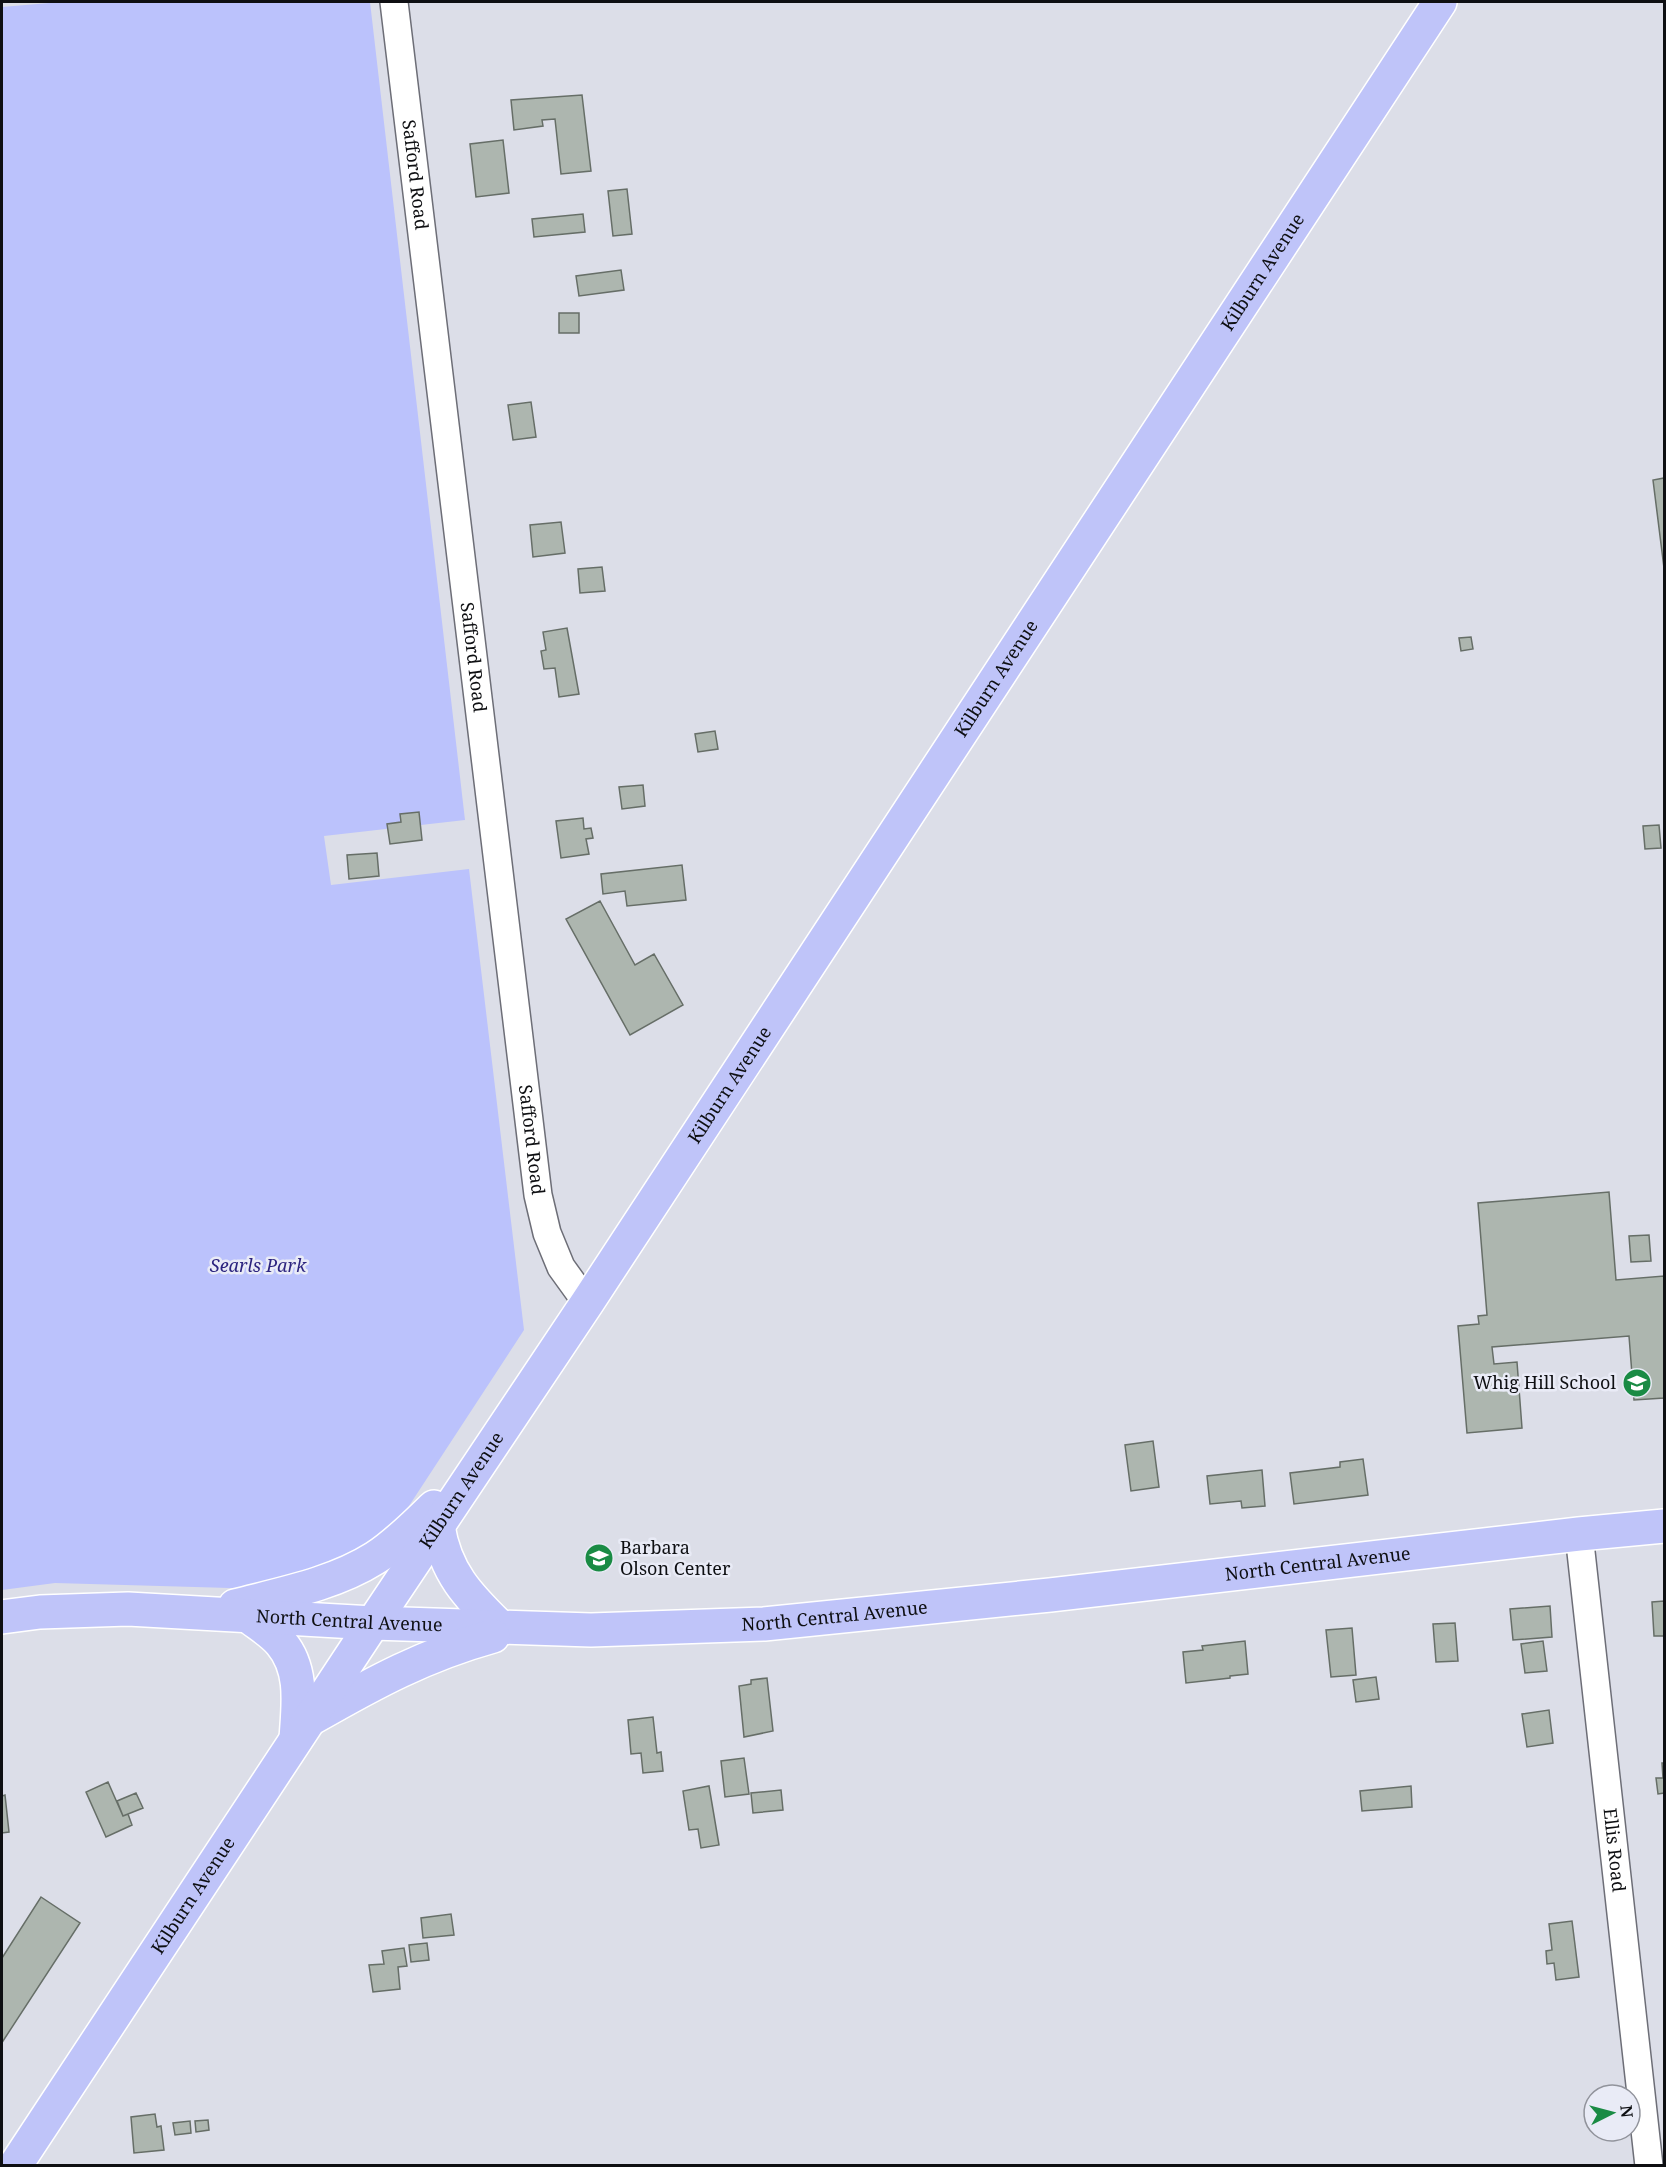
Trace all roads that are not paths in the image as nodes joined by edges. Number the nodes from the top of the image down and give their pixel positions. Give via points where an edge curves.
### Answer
1 (394, 2) edge
2 (1440, 2) edge
3 (587, 1303) junction
4 (479, 1464) junction
5 (438, 1526) junction
6 (1665, 1526) edge
7 (1579, 1534) junction
8 (204, 1614) junction
9 (248, 1616) junction
10 (2, 1617) edge
11 (373, 1623) junction
12 (513, 1628) junction
13 (302, 1730) junction
14 (15, 2166) edge
15 (1649, 2166) edge

1 - 3 street, Safford Road via 537,1195 561,1267
2 - 3 main road, Kilburn Avenue
3 - 4 main road, Kilburn Avenue
4 - 5 main road, Kilburn Avenue
4 - 8 main road via 396,1544 374,1559 314,1585
5 - 11 main road, Kilburn Avenue
5 - 12 main road via 448,1565 467,1595
6 - 7 main road, North Central Avenue
7 - 12 main road, North Central Avenue via 764,1624 591,1630
7 - 15 street, Ellis Road
8 - 9 main road, North Central Avenue
8 - 10 main road, North Central Avenue via 128,1609
9 - 11 main road, North Central Avenue
9 - 13 main road via 280,1642 292,1660
11 - 12 main road, North Central Avenue
11 - 13 main road, Kilburn Avenue
12 - 13 main road via 393,1673
13 - 14 main road, Kilburn Avenue

